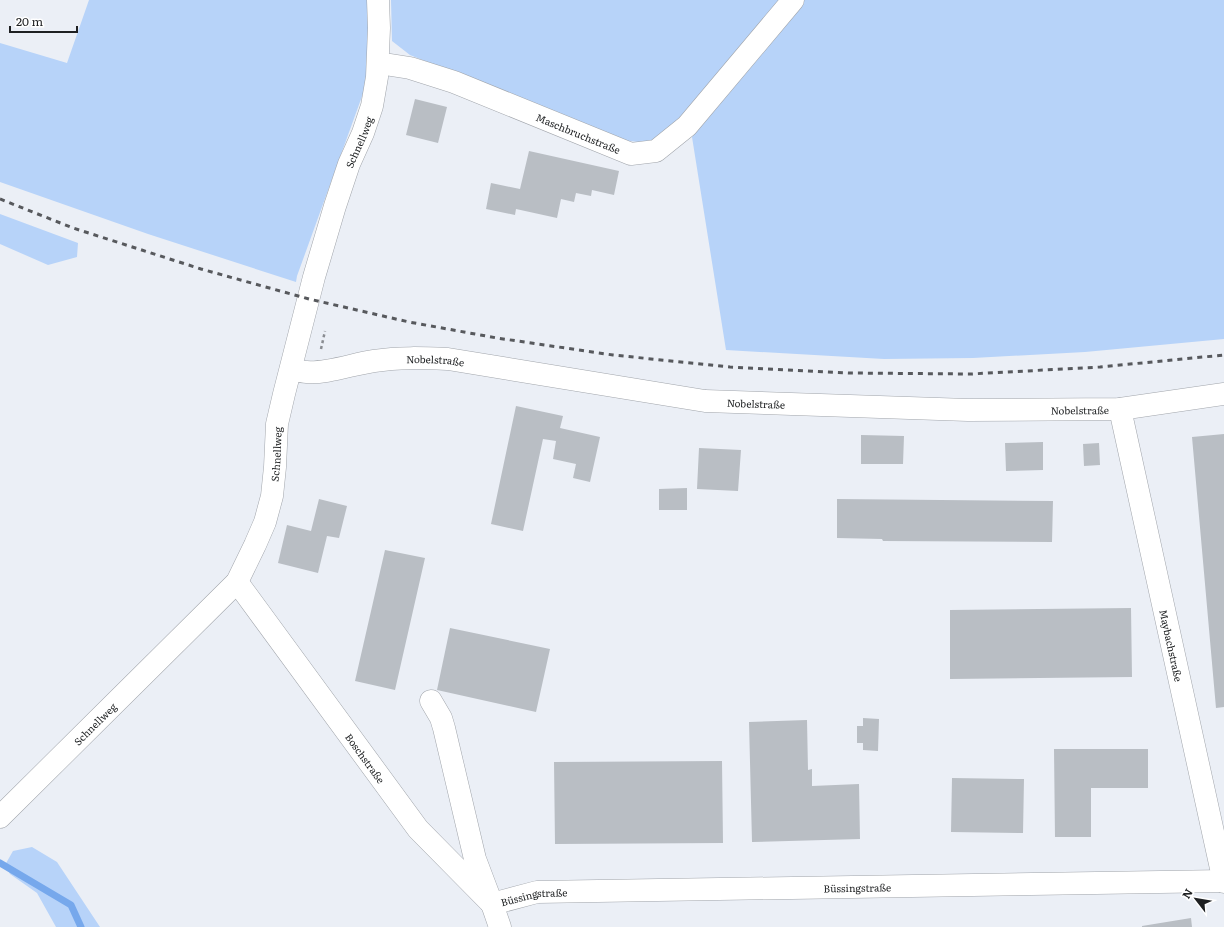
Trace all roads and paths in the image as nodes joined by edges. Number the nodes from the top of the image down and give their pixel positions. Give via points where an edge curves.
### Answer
1 (378, 0) edge
2 (793, 0) edge
3 (378, 63) junction
4 (291, 369) junction
5 (1224, 394) edge
6 (1120, 409) junction
7 (237, 582) junction
8 (430, 701) dead end
9 (0, 816) edge
10 (1224, 882) edge
11 (492, 904) junction
12 (500, 927) edge

1 - 3 street, Schnellweg
2 - 3 street, Maschbruchstraße via 687,126 656,151 631,154 454,82 410,68
3 - 4 street, Schnellweg via 372,106 335,206
4 - 6 street, Nobelstraße via 323,371 379,360 419,357 448,359 705,401 968,410
4 - 7 street, Schnellweg via 277,424 272,496 265,522
5 - 6 street, Nobelstraße
6 - 10 street, Maybachstraße
7 - 9 street, Schnellweg
7 - 11 street, Boschstraße via 418,829
8 - 11 street via 444,728 475,859
10 - 11 street, Büssingstraße via 537,892
11 - 12 street, Boschstraße

